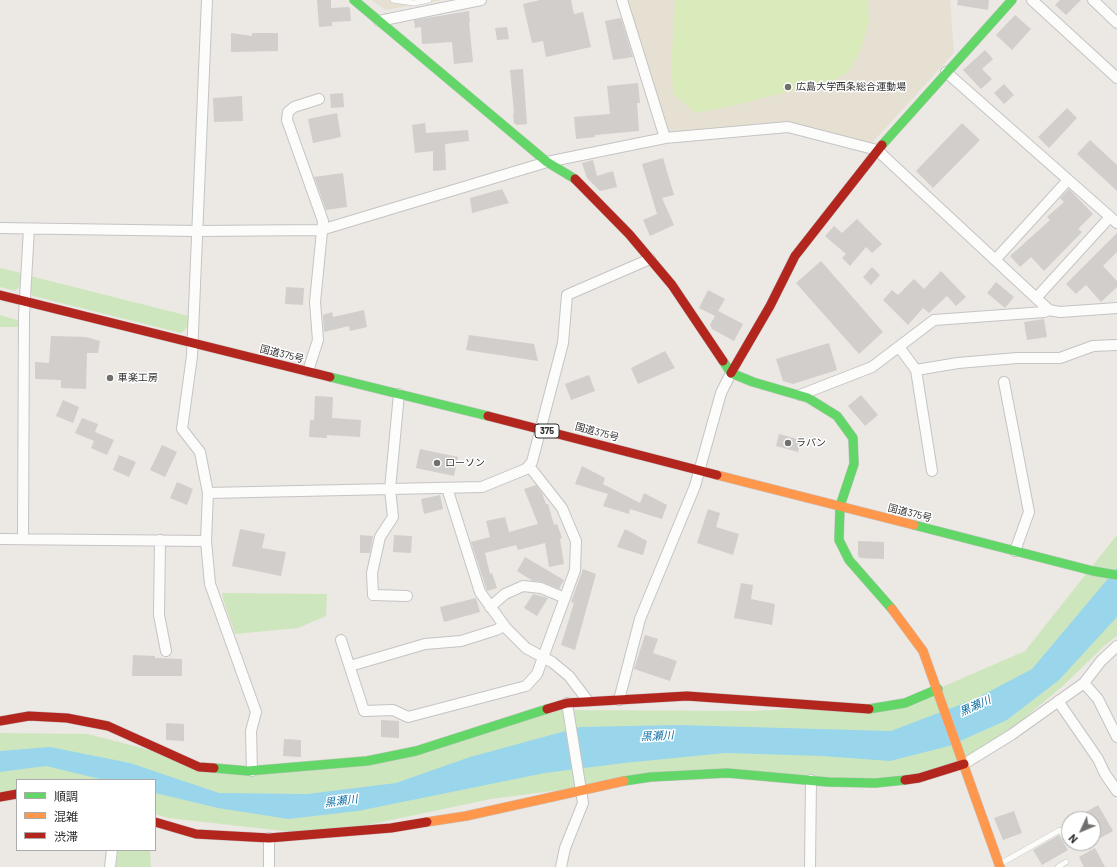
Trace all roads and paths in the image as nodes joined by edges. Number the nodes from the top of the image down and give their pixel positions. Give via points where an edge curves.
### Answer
1 (207, 0) edge
2 (354, 0) edge
3 (393, 0) edge
4 (429, 0) edge
5 (481, 0) edge
6 (622, 0) edge
7 (1012, 0) edge
8 (1032, 0) edge
9 (1093, 0) edge
10 (379, 21) junction
11 (1117, 23) edge
12 (946, 72) junction
13 (1117, 78) edge
14 (319, 99) dead end
15 (665, 138) junction
16 (877, 150) junction
17 (547, 162) junction
18 (1068, 180) junction
19 (1113, 220) edge
20 (0, 228) edge
21 (29, 229) junction
22 (321, 230) junction
23 (197, 231) junction
24 (650, 259) junction
25 (995, 260) junction
26 (0, 295) edge
27 (1037, 297) junction
28 (25, 301) junction
29 (1117, 308) edge
30 (1049, 310) junction
31 (192, 343) junction
32 (1117, 345) edge
33 (899, 347) junction
34 (916, 370) junction
35 (308, 371) junction
36 (731, 373) junction
37 (1004, 382) dead end
38 (399, 394) junction
39 (800, 395) junction
40 (540, 429) junction
41 (529, 466) junction
42 (701, 471) junction
43 (932, 471) dead end
44 (447, 488) junction
45 (390, 489) junction
46 (208, 493) junction
47 (840, 506) junction
48 (0, 539) edge
49 (23, 539) junction
50 (160, 540) junction
51 (206, 541) junction
52 (1015, 551) junction
53 (1117, 575) edge
54 (407, 596) dead end
55 (565, 598) junction
56 (490, 607) junction
57 (504, 626) junction
58 (341, 640) dead end
59 (1117, 646) edge
60 (166, 651) dead end
61 (543, 657) junction
62 (350, 666) junction
63 (1084, 683) junction
64 (938, 689) junction
65 (619, 700) junction
66 (588, 701) junction
67 (1058, 701) junction
68 (567, 707) junction
69 (0, 721) edge
70 (1117, 737) edge
71 (964, 764) junction
72 (252, 771) junction
73 (811, 780) junction
74 (580, 787) junction
75 (1117, 791) edge
76 (16, 794) edge
77 (0, 797) edge
78 (156, 822) edge
79 (1061, 832) edge
80 (269, 838) junction
81 (112, 851) edge
82 (1066, 862) dead end
83 (1000, 866) edge
84 (110, 867) edge
85 (269, 867) edge
86 (561, 867) edge
87 (810, 867) edge
88 (1058, 867) edge

1 - 23 street
2 - 10 main road
3 - 4 lane via 414,3
5 - 10 street
6 - 15 street
7 - 12 main road
8 - 13 street
9 - 11 street
10 - 17 main road
12 - 16 main road
12 - 18 street
14 - 22 street via 294,107 288,112 287,120 323,221
15 - 16 street via 788,127
15 - 17 street
16 - 25 street
16 - 36 main road via 795,256 770,306
17 - 22 street
17 - 24 main road via 571,175
18 - 19 street
18 - 25 street
19 - 27 street
20 - 21 street
21 - 23 street
21 - 28 street
22 - 23 street
22 - 35 street via 315,302 318,340
23 - 31 street
24 - 36 main road via 672,285
24 - 40 street via 566,295 563,343
25 - 27 street
26 - 28 main road, 国道375号 / 375
27 - 30 street
28 - 31 main road, 国道375号 / 375
28 - 49 street
29 - 30 street via 1060,312
30 - 33 street via 934,320
31 - 35 main road, 国道375号 / 375
31 - 46 street via 182,429 200,452
32 - 34 street via 1093,346 1060,358 1017,358
33 - 34 street
33 - 39 street via 872,367
34 - 43 street
35 - 38 main road, 国道375号 / 375
36 - 39 main road
36 - 42 street via 721,393
37 - 52 street via 1029,512
38 - 40 main road, 国道375号 / 375
38 - 45 street
39 - 47 main road via 836,416 853,438 854,464
40 - 41 street
40 - 42 main road, 国道375号 / 375
41 - 44 street via 526,470 482,488
41 - 55 street via 562,508 576,541 575,570
42 - 47 main road, 国道375号 / 375
42 - 65 street via 640,619
44 - 45 street
44 - 56 street via 480,592
45 - 46 street
45 - 54 street via 393,517 380,537 372,573 373,594
46 - 51 street
47 - 52 main road, 国道375号 / 375
47 - 64 main road via 839,540 850,560 888,604 923,651
48 - 49 street
49 - 50 street
50 - 51 street
50 - 60 street via 159,615
51 - 72 street via 210,584 256,712 251,731
52 - 53 main road, 国道375号 / 375
55 - 56 street via 541,588 523,586 505,594
55 - 61 street
56 - 57 street
57 - 61 street via 526,648
57 - 62 street via 461,641 425,644
58 - 62 street
59 - 63 street
61 - 62 street via 537,674 526,686 408,717 393,710 364,711
61 - 66 street via 569,676
63 - 67 street
63 - 70 street via 1098,699
64 - 65 main road via 905,703 869,709 687,696
64 - 71 main road
65 - 66 main road
66 - 68 main road
67 - 71 street
67 - 75 street
68 - 72 main road via 416,751 367,761
68 - 74 street
69 - 72 main road via 29,716 67,718 108,726 199,767
71 - 73 main road via 919,778 875,783
71 - 83 main road
73 - 74 main road via 727,773 651,777
73 - 87 street
74 - 80 main road via 466,816 391,828
74 - 86 street via 583,803
76 - 77 main road
78 - 80 main road via 196,834
79 - 83 lane
80 - 85 street
81 - 84 street
82 - 88 lane

